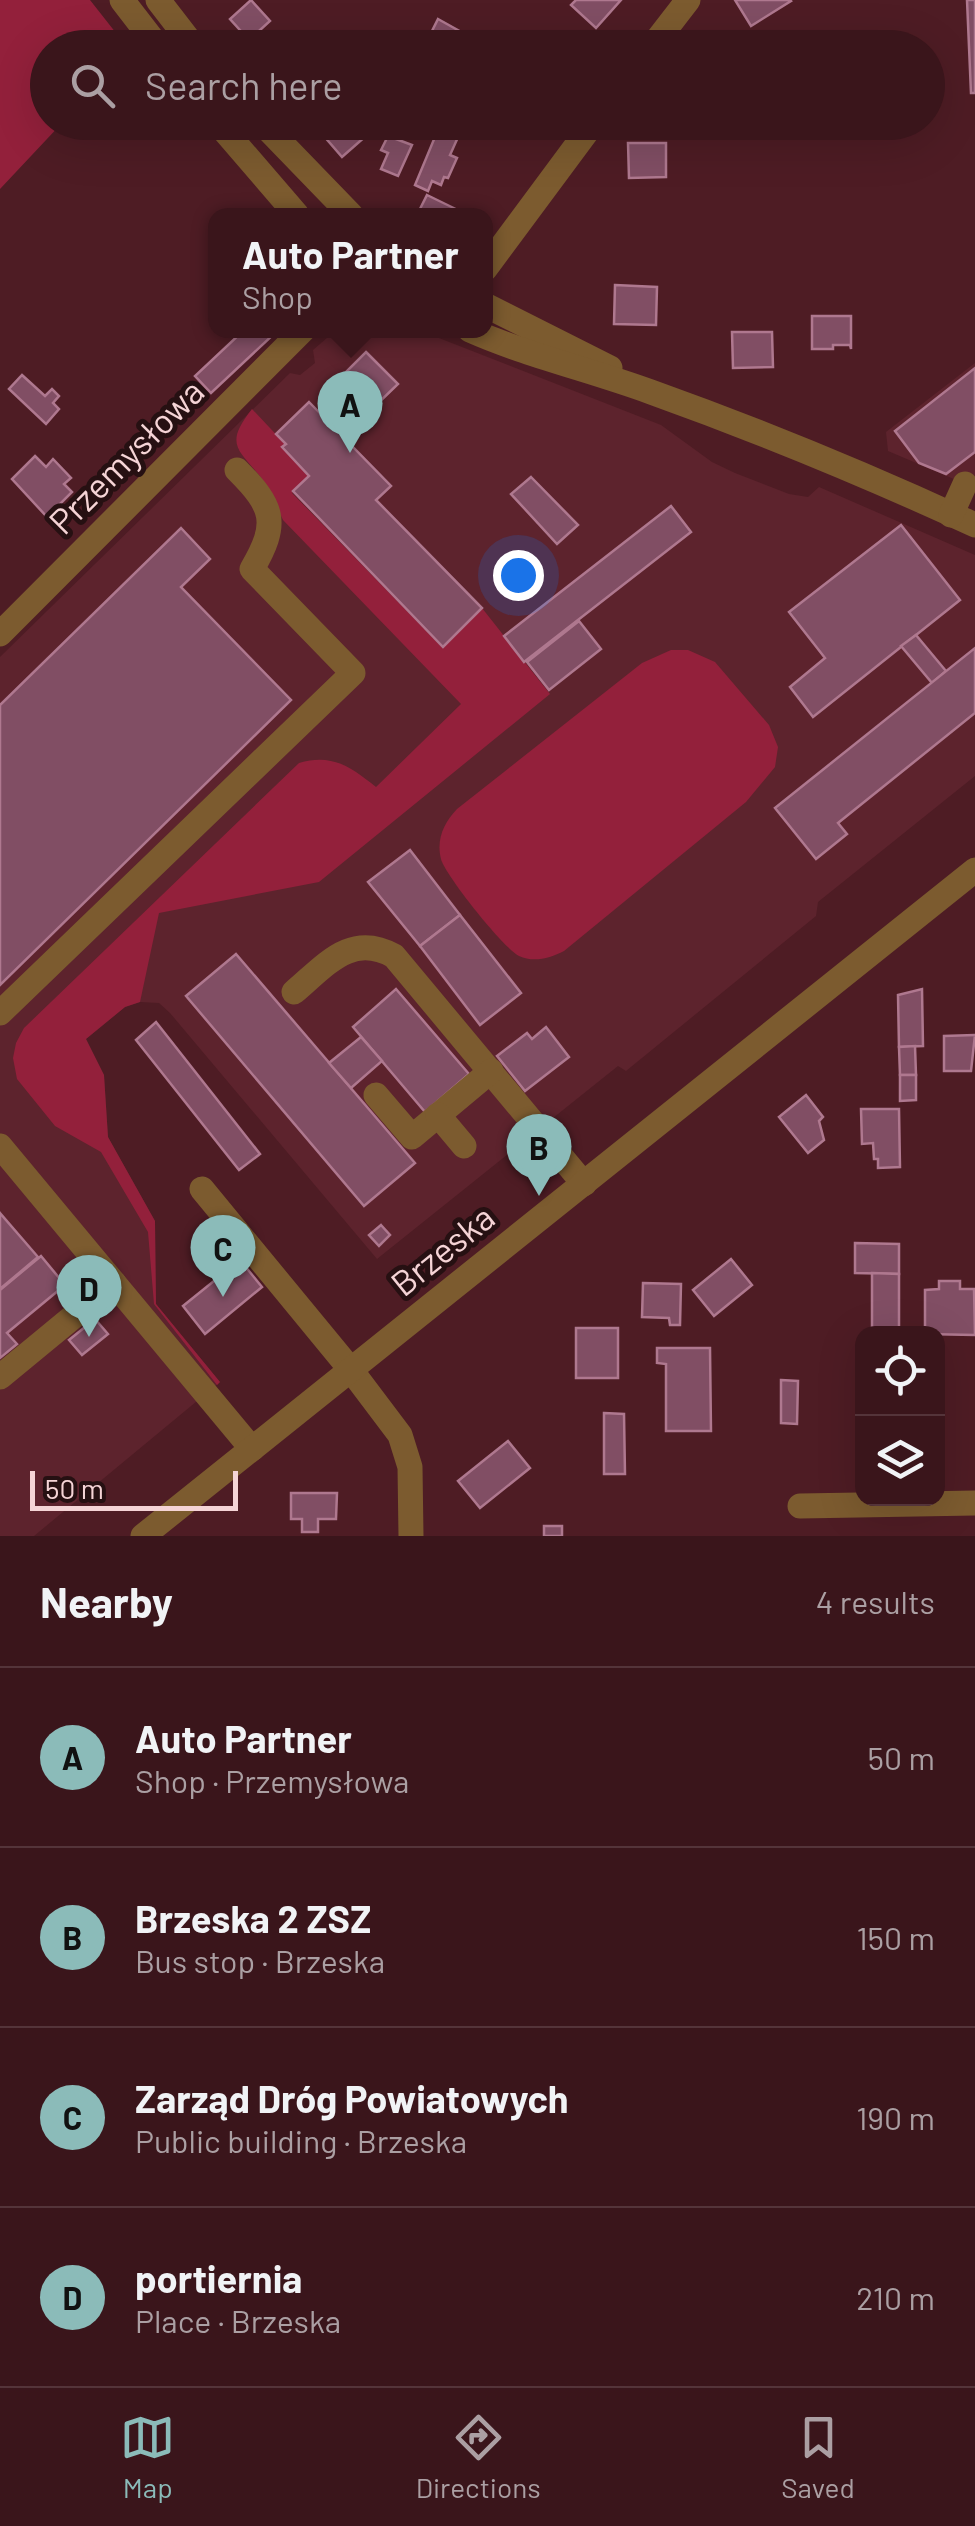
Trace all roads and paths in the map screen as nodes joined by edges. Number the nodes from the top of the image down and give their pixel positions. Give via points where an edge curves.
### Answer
1 (122, 0) edge
2 (158, 0) edge
3 (688, 0) edge
4 (145, 30) edge
5 (181, 30) edge
6 (666, 30) edge
7 (233, 140) edge
8 (279, 140) edge
9 (579, 140) edge
10 (291, 208) edge
11 (344, 208) edge
12 (496, 241) edge
13 (493, 308) edge
14 (295, 338) edge
15 (488, 338) edge
16 (649, 391) junction
17 (237, 470) dead end
18 (966, 484) dead end
19 (963, 520) edge
20 (0, 634) edge
21 (975, 870) edge
22 (294, 992) dead end
23 (0, 1014) edge
24 (491, 1071) junction
25 (376, 1095) dead end
26 (438, 1115) junction
27 (0, 1146) edge
28 (464, 1146) dead end
29 (584, 1184) junction
30 (202, 1189) dead end
31 (114, 1282) junction
32 (351, 1370) junction
33 (0, 1377) edge
34 (252, 1449) junction
35 (975, 1503) edge
36 (800, 1506) dead end
37 (143, 1536) edge
38 (411, 1536) edge

1 - 4 street
2 - 5 street
3 - 6 street
7 - 10 street
8 - 11 street
9 - 12 street
13 - 16 street
14 - 20 street, Przemysłowa
15 - 16 street
16 - 19 street
17 - 23 street via 260,493 272,518 252,569 353,673
18 - 19 street
21 - 29 street, Brzeska
22 - 24 street via 348,950 381,949 409,972
24 - 26 street
24 - 29 street
25 - 26 street via 412,1137
26 - 28 street
27 - 31 street
29 - 32 street, Brzeska
30 - 32 street
31 - 33 street
31 - 34 street
32 - 34 street, Brzeska
32 - 38 street via 408,1453
34 - 37 street, Brzeska
35 - 36 street

